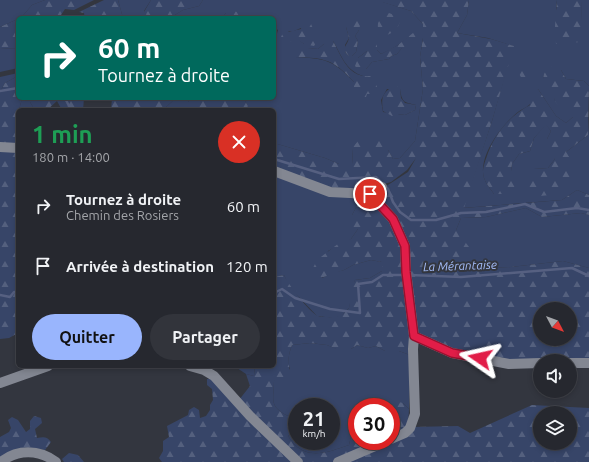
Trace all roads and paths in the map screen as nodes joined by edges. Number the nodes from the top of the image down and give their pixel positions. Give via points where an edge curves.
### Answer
1 (0, 147) edge
2 (16, 148) edge
3 (276, 172) edge
4 (382, 187) dead end
5 (370, 194) junction
6 (414, 336) junction
7 (577, 363) edge
8 (589, 363) edge
9 (533, 364) edge
10 (42, 368) edge
11 (197, 368) edge
12 (0, 383) edge
13 (400, 435) edge
14 (366, 450) edge
15 (1, 462) edge
16 (56, 462) edge
17 (298, 462) edge
18 (338, 462) edge

1 - 2 street
3 - 5 street via 330,192
4 - 5 street
5 - 6 street via 393,219 405,246
6 - 9 street via 452,353 509,364
6 - 13 street via 415,414 410,428
7 - 8 street
10 - 12 street
11 - 17 street via 214,376 250,416
14 - 18 street
15 - 16 street via 15,453 33,452

